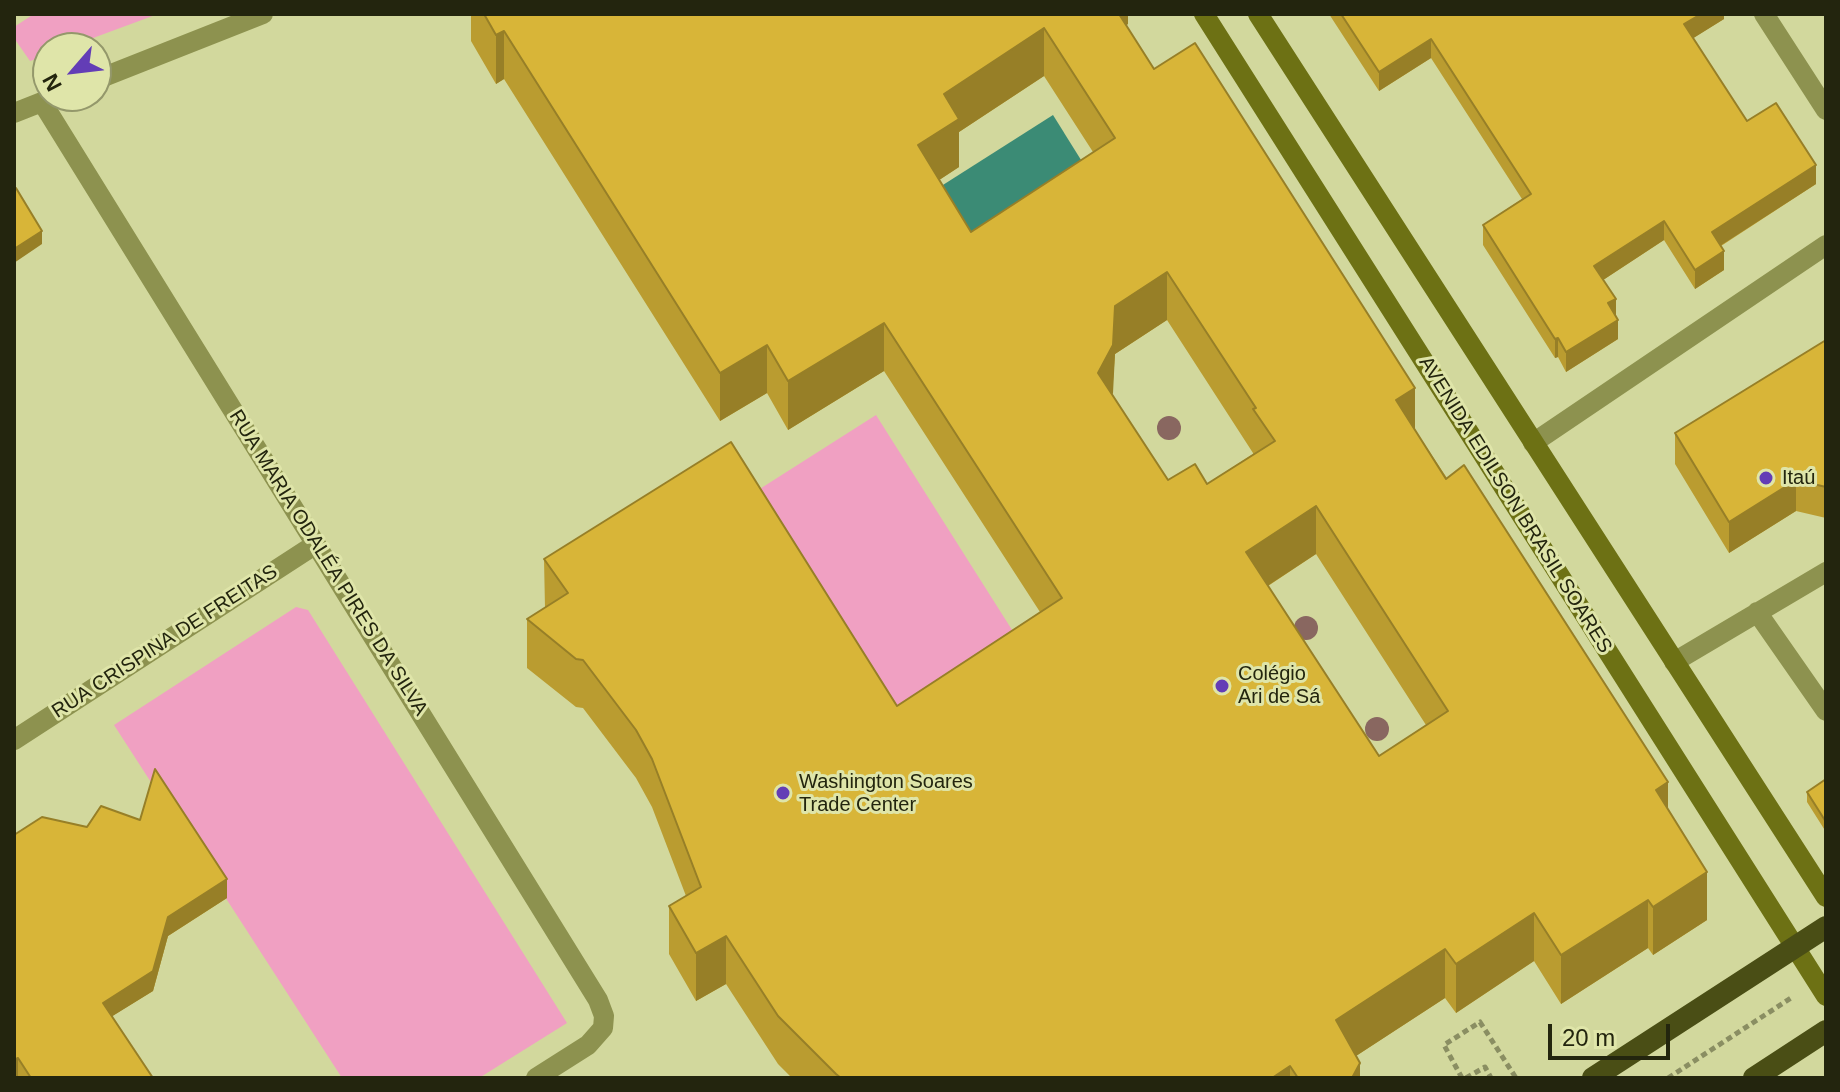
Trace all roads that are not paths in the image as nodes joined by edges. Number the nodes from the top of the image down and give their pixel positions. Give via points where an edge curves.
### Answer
1 (263, 14) edge
2 (1204, 14) edge
3 (1258, 14) edge
4 (1764, 14) edge
5 (112, 74) edge
6 (1826, 110) edge
7 (57, 112) edge
8 (1826, 245) edge
9 (1533, 443) junction
10 (316, 544) junction
11 (1826, 572) edge
12 (1757, 612) junction
13 (1674, 662) junction
14 (1826, 711) edge
15 (14, 740) edge
16 (1826, 897) edge
17 (1826, 927) edge
18 (1796, 947) junction
19 (1822, 989) edge
20 (1826, 1031) edge
21 (536, 1078) edge
22 (1593, 1078) edge
23 (1754, 1078) edge

1 - 5 street
2 - 18 main road, AVENIDA EDILSON BRASIL SOARES
3 - 9 main road
4 - 6 street
7 - 10 street, RUA MARIA ODALÉA PIRES DA SILVA
8 - 9 street
9 - 13 main road
10 - 15 street, RUA CRISPINA DE FREITAS
10 - 21 street, RUA MARIA ODALÉA PIRES DA SILVA via 598,1000 603,1028 588,1045
11 - 12 street
12 - 13 street
12 - 14 street
13 - 16 main road
17 - 18 highway
18 - 19 main road, AVENIDA EDILSON BRASIL SOARES
18 - 22 highway
20 - 23 highway

